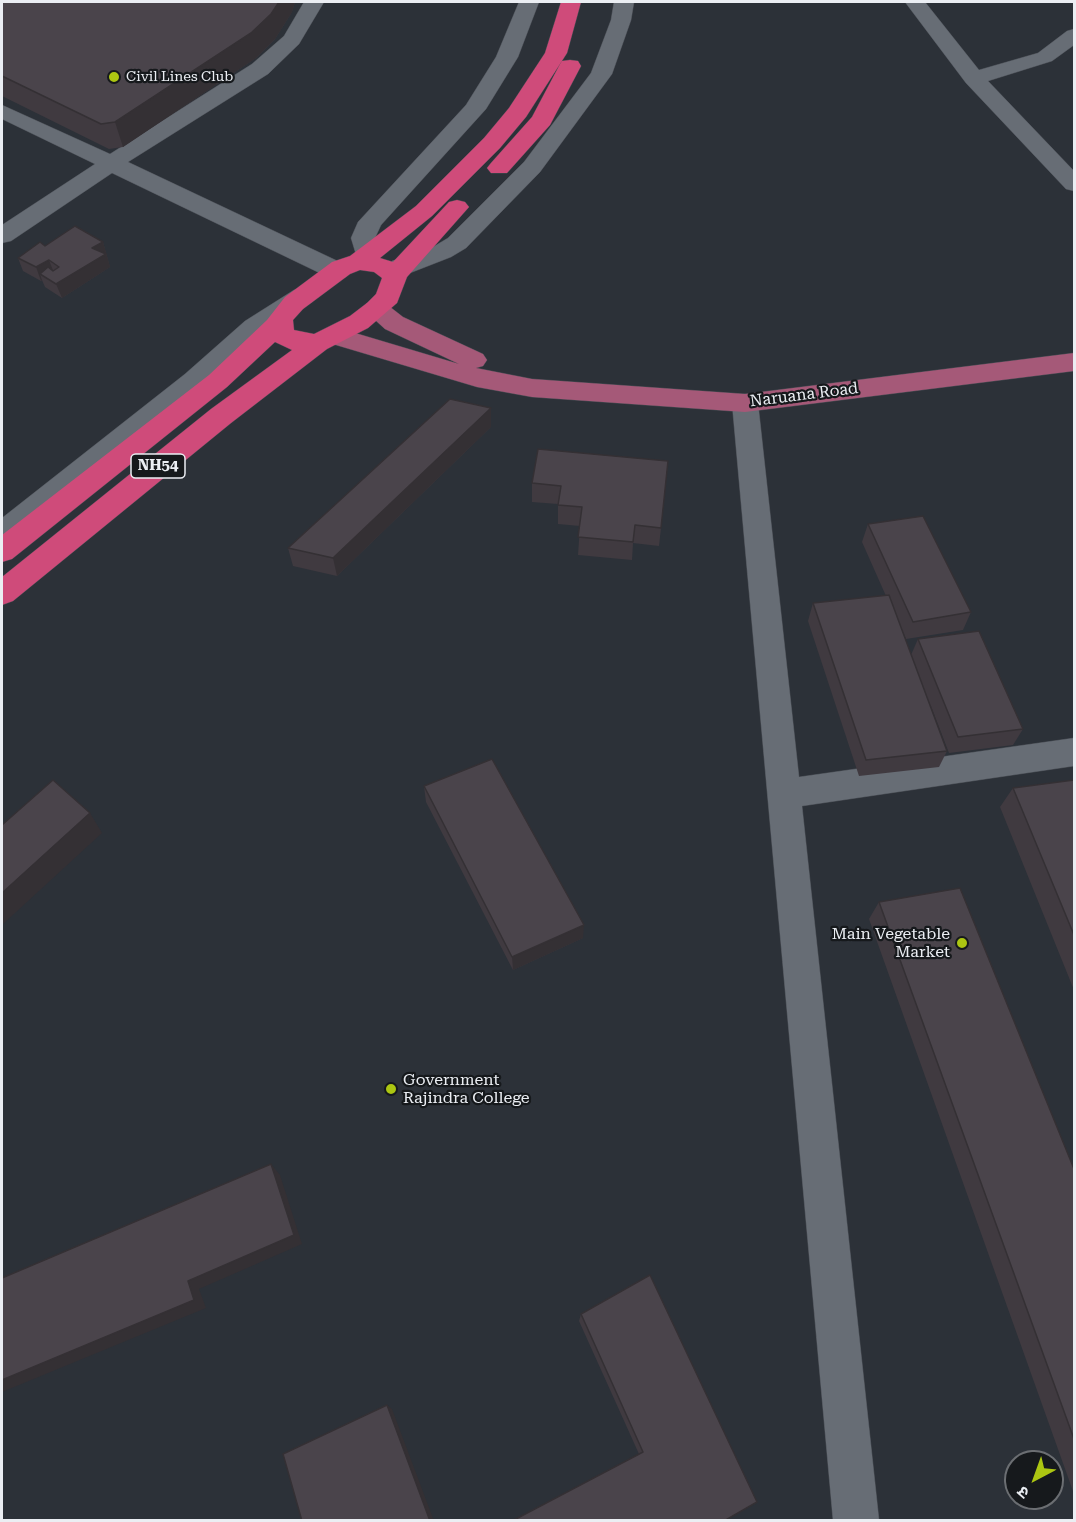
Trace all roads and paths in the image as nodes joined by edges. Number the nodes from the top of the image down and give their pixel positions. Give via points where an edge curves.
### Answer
1 (314, 2) edge
2 (529, 2) edge
3 (571, 2) edge
4 (591, 2) edge
5 (624, 2) edge
6 (915, 2) edge
7 (1074, 35) edge
8 (1044, 57) junction
9 (1065, 65) dead end
10 (974, 78) junction
11 (2, 111) edge
12 (110, 164) junction
13 (1074, 184) edge
14 (2, 236) edge
15 (354, 263) junction
16 (398, 271) junction
17 (303, 296) junction
18 (376, 309) junction
19 (279, 324) junction
20 (326, 339) junction
21 (1074, 362) edge
22 (532, 388) junction
23 (745, 403) junction
24 (2, 533) edge
25 (2, 551) edge
26 (2, 593) edge
27 (1074, 752) edge
28 (784, 794) junction
29 (856, 1521) edge

1 - 12 street via 291,40 260,69
2 - 15 street via 507,57 475,109 370,222
3 - 15 highway, NH54 via 556,53 518,112 424,212
4 - 16 highway, NH54 via 576,55 542,120
5 - 16 street via 601,74 532,167 457,243
6 - 10 street
7 - 8 street
8 - 9 street
8 - 10 street
10 - 13 street
11 - 12 street
12 - 14 street
12 - 15 street
15 - 16 highway
15 - 17 highway, NH54
16 - 18 highway, NH54 via 387,297
17 - 19 highway, NH54
17 - 24 street via 254,327 194,380
18 - 20 highway, NH54
18 - 22 main road, Naruana Road via 394,323
19 - 20 highway via 281,334 292,341
19 - 25 highway, NH54 via 218,381
20 - 22 main road, Naruana Road
20 - 26 highway, NH54 via 220,416
21 - 23 main road, Naruana Road
22 - 23 main road, Naruana Road
23 - 28 street
27 - 28 street
28 - 29 street

